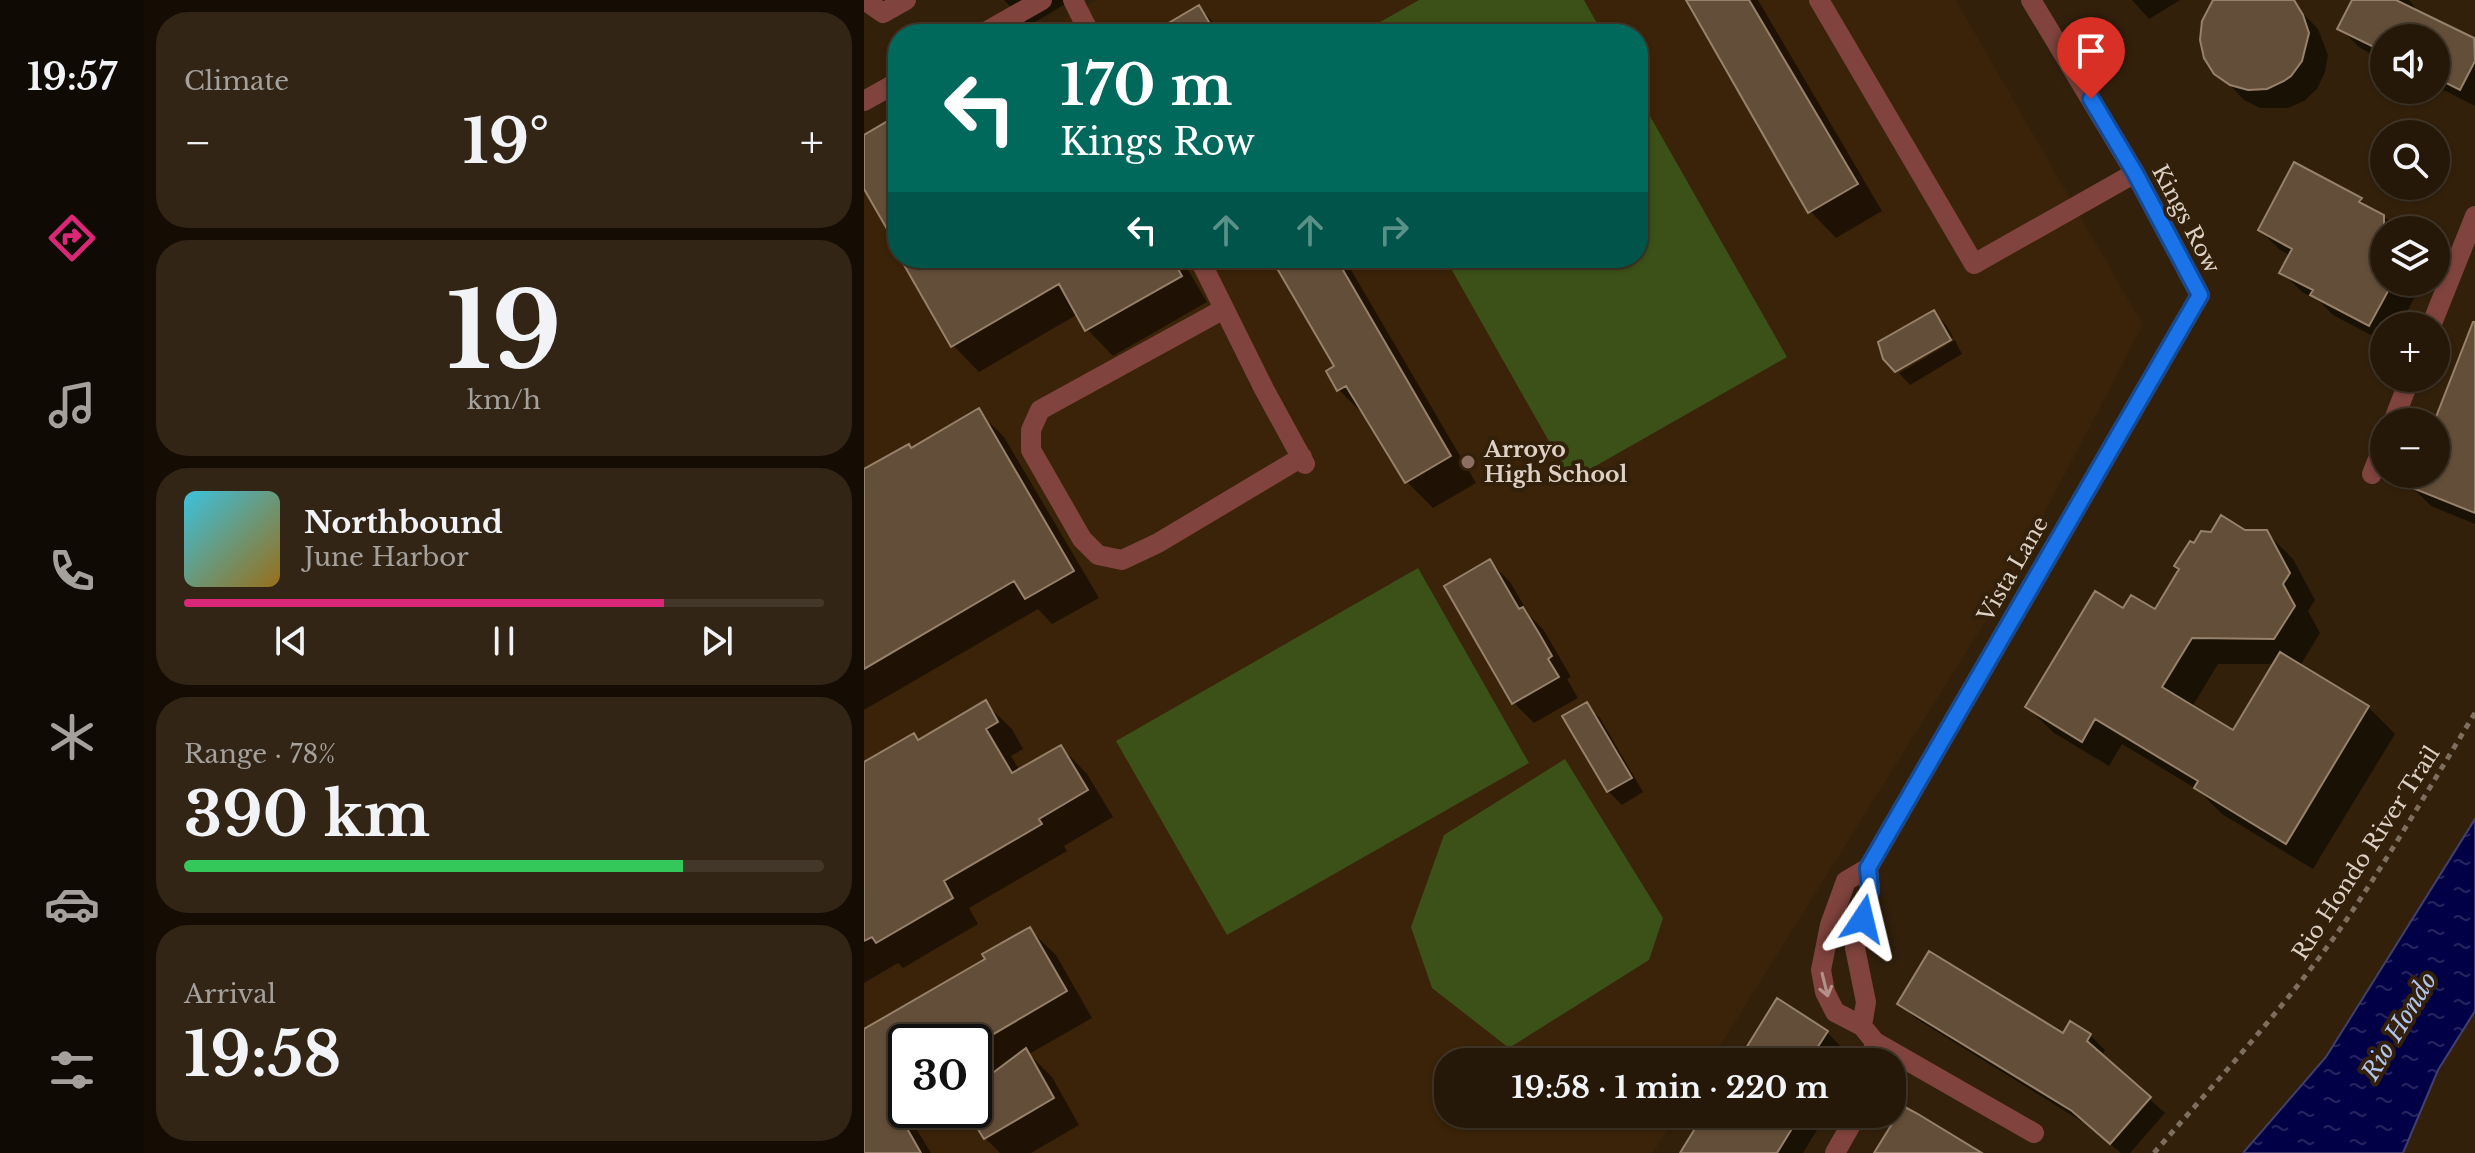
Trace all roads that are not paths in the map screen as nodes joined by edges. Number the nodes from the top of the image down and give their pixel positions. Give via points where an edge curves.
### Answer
1 (864, 0) edge
2 (906, 0) edge
3 (1042, 0) edge
4 (1073, 0) edge
5 (1819, 0) edge
6 (2031, 0) edge
7 (1000, 24) edge
8 (1085, 24) edge
9 (888, 88) edge
10 (864, 101) edge
11 (2135, 173) junction
12 (2475, 216) edge
13 (1204, 268) edge
14 (2200, 295) joint
15 (1224, 309) junction
16 (2437, 312) edge
17 (1868, 868) junction
18 (1869, 1043) edge
19 (1849, 1128) edge
20 (2034, 1133) dead end
21 (1835, 1153) edge

1 - 2 street via 883,13
3 - 7 street
4 - 8 street
5 - 11 street via 1974,264
6 - 11 street, Kings Row
9 - 10 street
11 - 14 street, Kings Row
12 - 16 street
13 - 15 street
14 - 17 street, Vista Lane
15 - 15 street via 1304,460 1122,560 1098,555 1082,539 1031,450 1031,430 1040,410
17 - 18 street, Vista Lane via 1870,890 1855,948
17 -> 18 street, Vista Lane via 1846,881 1821,970 1835,1012
18 - 20 street
19 - 21 street

